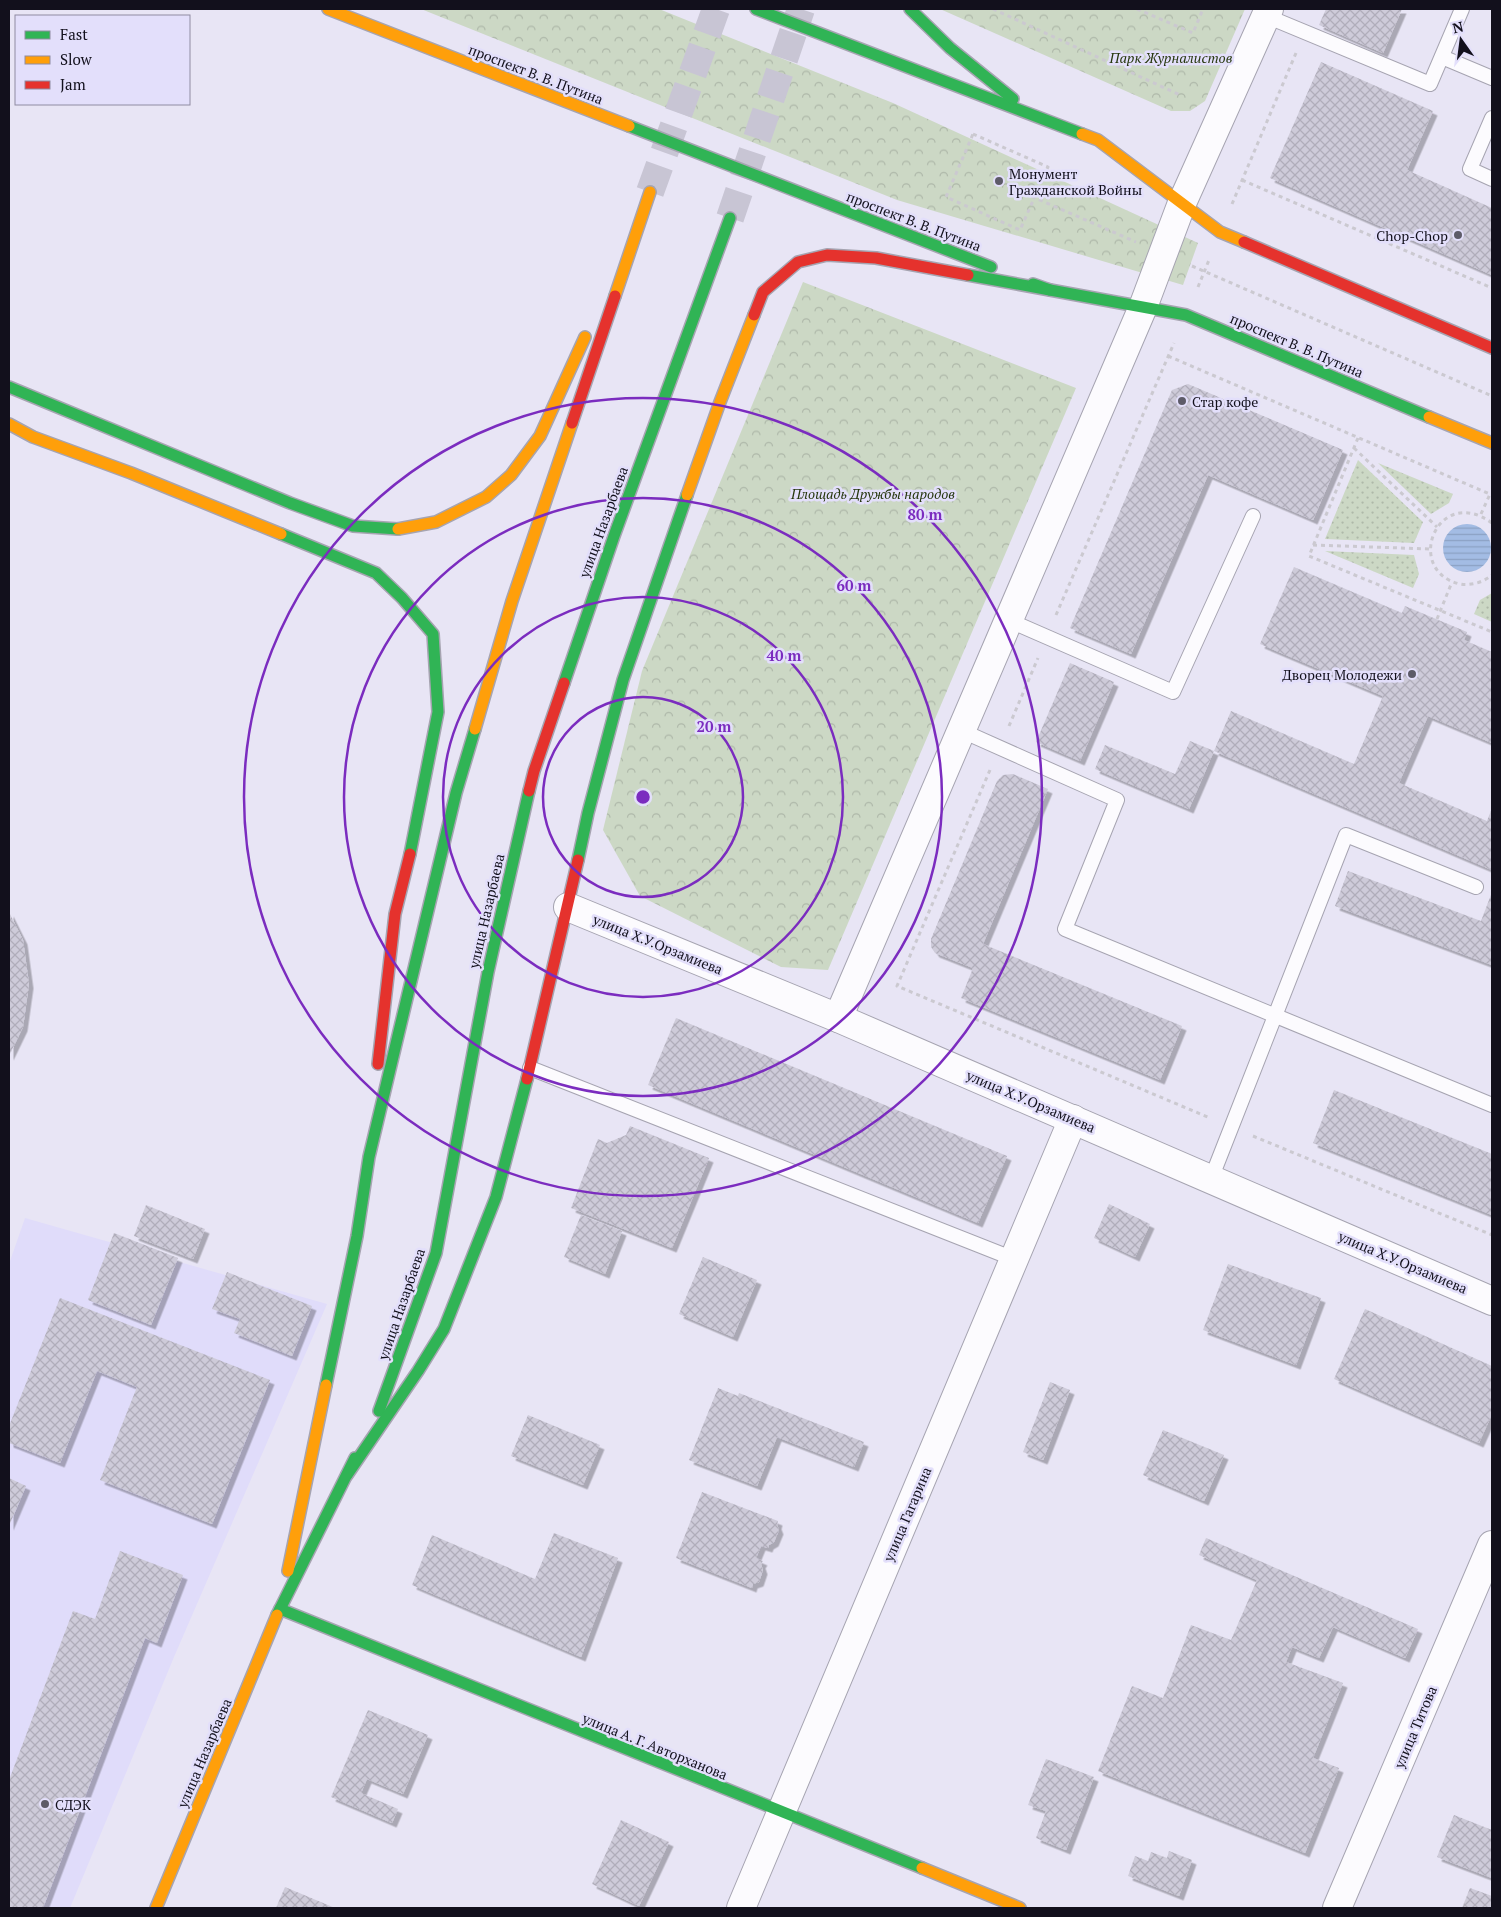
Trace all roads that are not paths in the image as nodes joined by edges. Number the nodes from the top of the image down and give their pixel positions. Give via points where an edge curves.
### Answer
1 (328, 9) edge
2 (756, 9) edge
3 (910, 9) edge
4 (1462, 9) edge
5 (1267, 12) edge
6 (1442, 57) junction
7 (1492, 78) edge
8 (1034, 115) junction
9 (1492, 118) edge
10 (1492, 179) edge
11 (1182, 203) junction
12 (730, 218) tunnel mouth
13 (1050, 290) junction
14 (601, 300) dead end
15 (1143, 307) junction
16 (589, 328) dead end
17 (1492, 348) edge
18 (9, 387) edge
19 (9, 424) edge
20 (1492, 443) edge
21 (1253, 516) dead end
22 (1008, 620) junction
23 (960, 730) junction
24 (1476, 887) dead end
25 (568, 907) junction
26 (1275, 1016) junction
27 (838, 1018) junction
28 (530, 1068) junction
29 (1492, 1105) edge
30 (1073, 1119) junction
31 (370, 1157) junction
32 (1211, 1179) junction
33 (1014, 1259) junction
34 (1492, 1301) edge
35 (347, 1475) junction
36 (1492, 1546) edge
37 (280, 1609) junction
38 (780, 1813) junction
39 (156, 1908) edge
40 (741, 1908) edge
41 (1020, 1908) edge
42 (1337, 1908) edge

1 - 13 main road, проспект В. В. Путина
2 - 8 main road
3 - 8 main road via 950,48
4 - 6 lane
5 - 6 lane via 1305,32 1430,84
5 - 11 street
6 - 7 lane
8 - 11 main road via 1098,140
9 - 10 lane via 1470,169
11 - 15 street
11 - 17 main road via 1220,232
12 - 35 main road, улица Назарбаева via 614,536 534,770 488,972 436,1253 381,1406
13 - 15 main road, проспект В. В. Путина
13 - 25 main road via 876,258 827,255 798,262 763,292 720,402 623,680 588,813
14 - 31 main road, улица Назарбаева via 650,192 509,611 456,793
15 - 20 main road, проспект В. В. Путина via 1186,315
15 - 22 street
16 - 18 main road via 540,436 511,475 486,497 436,522 394,530 353,526 290,503
19 - 31 main road via 33,437 131,473 376,573 433,634 438,712 414,838 395,914
21 - 22 lane via 1173,692
22 - 23 street
23 - 26 lane via 1118,800 1065,929
23 - 27 street
24 - 26 lane via 1346,835
25 - 27 street, улица Х.У.Орзамиева
25 - 28 main road
26 - 29 lane
26 - 32 lane
27 - 30 street, улица Х.У.Орзамиева
28 - 33 lane
28 - 35 main road via 496,1197 444,1329
30 - 32 street, улица Х.У.Орзамиева
30 - 33 street, улица Гагарина
31 - 37 main road, улица Назарбаева via 358,1236
32 - 34 street, улица Х.У.Орзамиева
33 - 38 street, улица Гагарина
35 - 37 main road, улица Назарбаева
36 - 42 street, улица Титова
37 - 38 main road, улица А. Г. Авторханова
37 - 39 main road, улица Назарбаева
38 - 40 street, улица Гагарина
38 - 41 main road, улица А. Г. Авторханова

